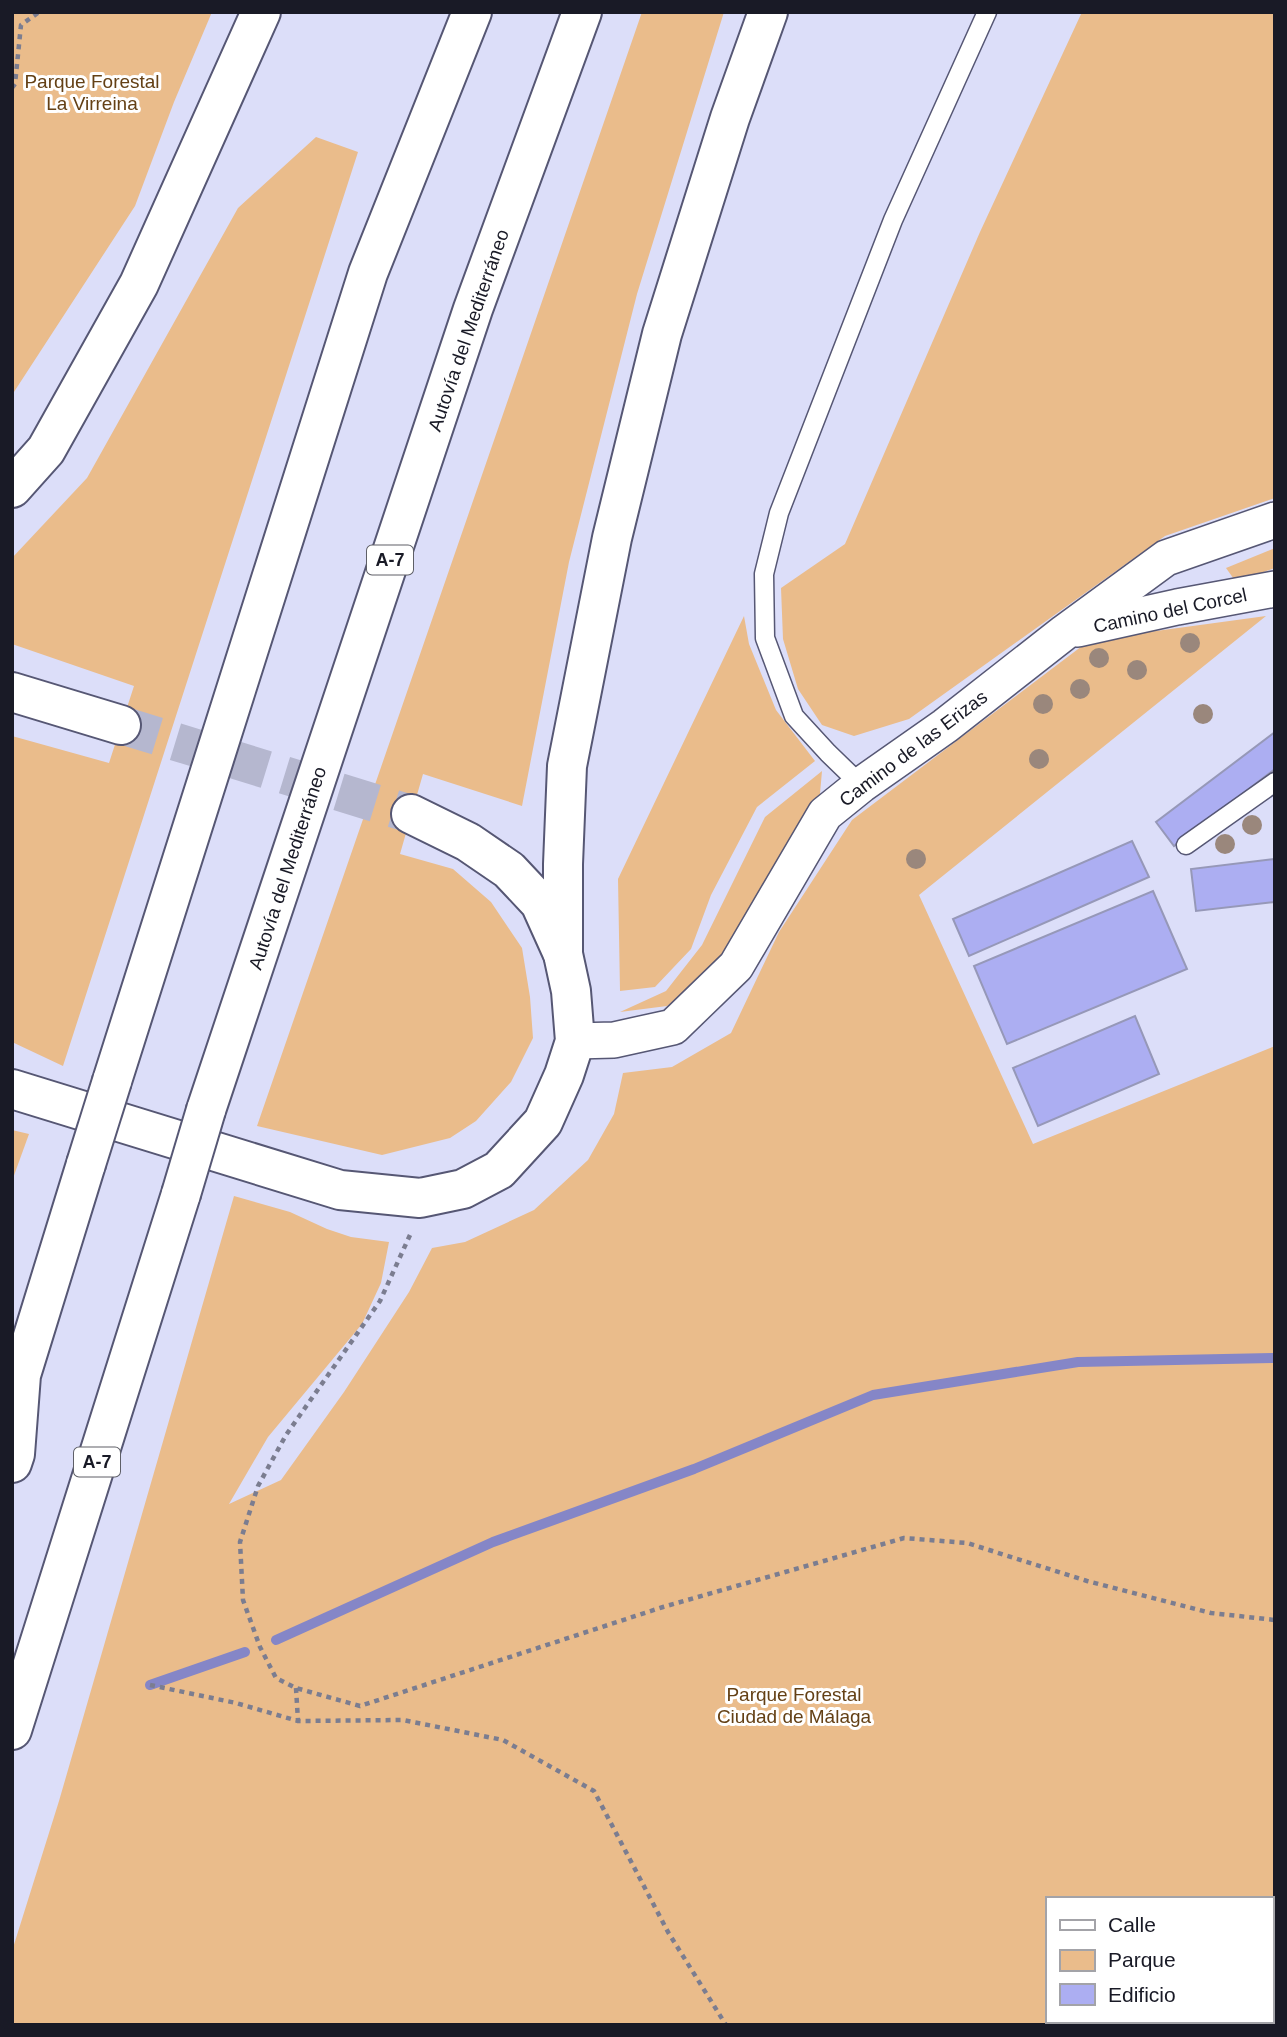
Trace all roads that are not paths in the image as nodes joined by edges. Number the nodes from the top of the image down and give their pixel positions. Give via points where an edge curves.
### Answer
1 (261, 12) edge
2 (472, 12) edge
3 (582, 12) edge
4 (768, 12) edge
5 (987, 12) edge
6 (12, 488) edge
7 (1275, 520) edge
8 (1275, 589) edge
9 (1065, 632) junction
10 (12, 692) edge
11 (121, 725) tunnel mouth
12 (1275, 782) edge
13 (861, 785) junction
14 (411, 814) tunnel mouth
15 (1186, 845) dead end
16 (563, 954) junction
17 (575, 1041) junction
18 (12, 1089) edge
19 (17, 1381) edge
20 (12, 1463) edge
21 (12, 1730) edge

1 - 6 main road via 139,284 46,450
2 - 19 main road, bridge via 368,273
3 - 21 main road, Autovía del Mediterráneo / A-7, bridge via 473,309 206,1110
4 - 16 main road via 662,334 611,538 567,766
5 - 13 lane via 893,220 779,513 764,574 765,638 794,716
7 - 9 street, Camino de las Erizas via 1166,558
8 - 9 street, Camino del Corcel
9 - 13 street, Camino de las Erizas via 946,726
10 - 11 main road
12 - 15 lane
13 - 17 street, Camino de las Erizas via 825,814 736,966 673,1027 614,1040
14 - 16 main road via 468,842 509,870 540,903
16 - 17 main road
17 - 18 main road via 543,1122 499,1170 463,1189 420,1199 340,1190
19 - 20 main road

